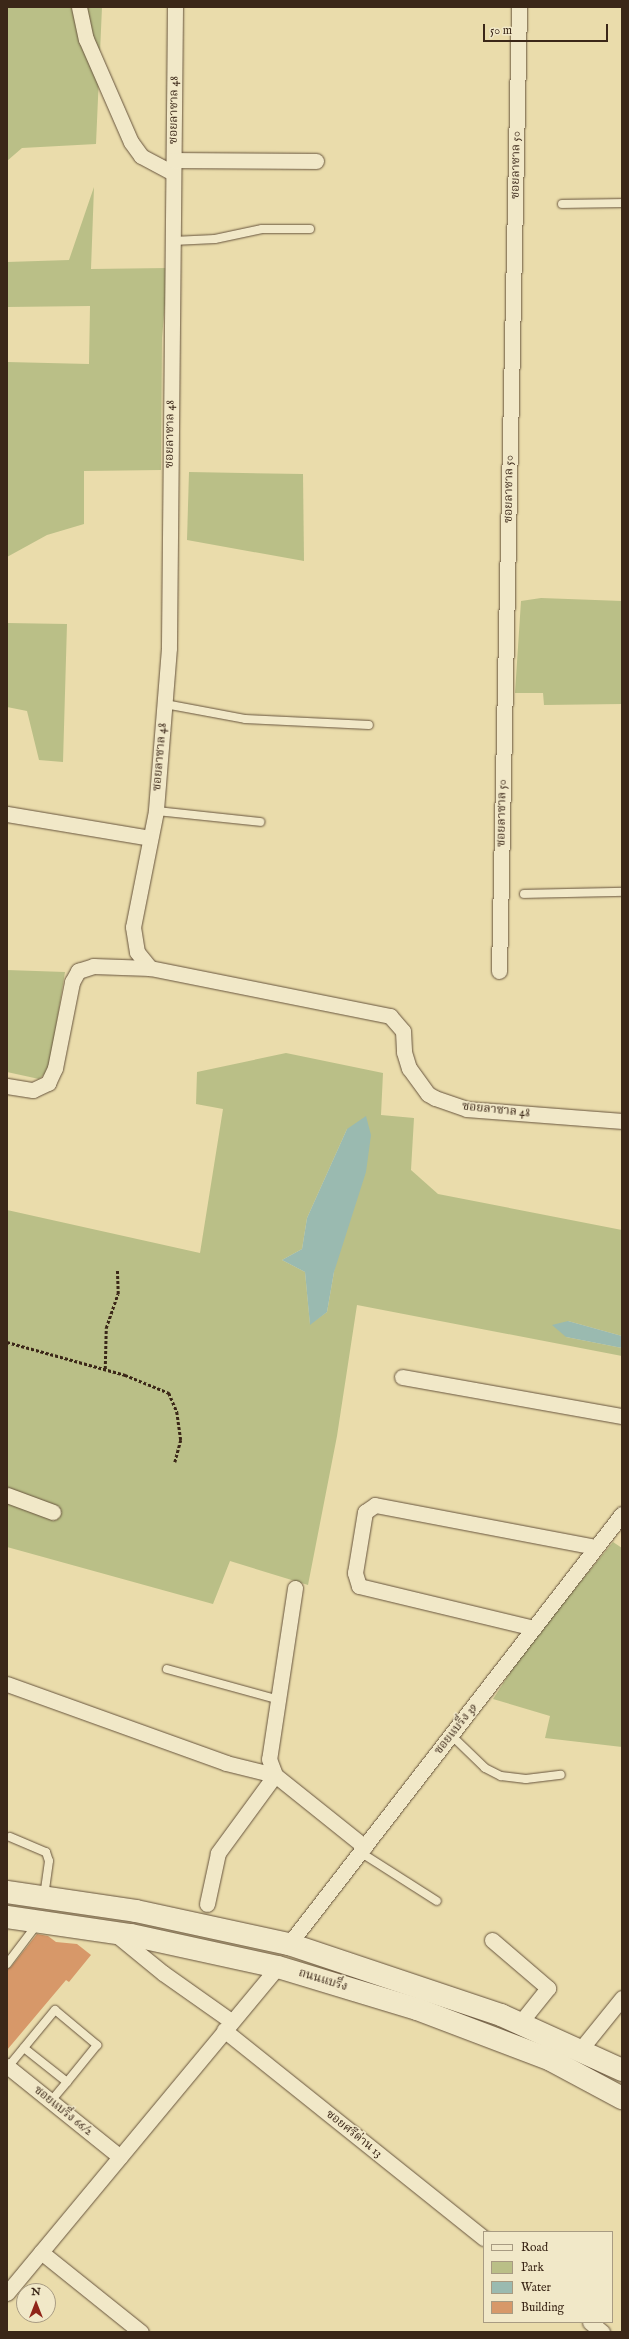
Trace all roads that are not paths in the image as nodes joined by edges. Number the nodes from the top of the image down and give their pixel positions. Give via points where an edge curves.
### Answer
1 (79, 7) edge
2 (175, 7) edge
3 (519, 7) edge
4 (316, 161) dead end
5 (174, 166) junction
6 (622, 202) edge
7 (562, 204) dead end
8 (310, 229) dead end
9 (173, 241) junction
10 (165, 704) junction
11 (369, 725) dead end
12 (156, 811) junction
13 (7, 814) edge
14 (260, 822) dead end
15 (150, 838) junction
16 (622, 892) edge
17 (524, 894) dead end
18 (150, 968) junction
19 (499, 971) dead end
20 (7, 1086) edge
21 (622, 1121) edge
22 (402, 1377) dead end
23 (622, 1416) edge
24 (7, 1494) edge
25 (53, 1512) dead end
26 (622, 1514) edge
27 (595, 1547) junction
28 (295, 1588) dead end
29 (534, 1628) junction
30 (167, 1669) dead end
31 (7, 1684) edge
32 (276, 1699) junction
33 (451, 1735) junction
34 (275, 1775) junction
35 (561, 1775) dead end
36 (10, 1837) dead end
37 (362, 1850) junction
38 (7, 1892) edge
39 (44, 1897) junction
40 (437, 1901) dead end
41 (206, 1904) dead end
42 (7, 1917) edge
43 (40, 1921) junction
44 (112, 1932) junction
45 (492, 1940) dead end
46 (289, 1944) junction
47 (7, 1964) edge
48 (278, 1967) junction
49 (622, 1998) edge
50 (520, 2023) junction
51 (228, 2026) junction
52 (24, 2048) junction
53 (580, 2050) junction
54 (7, 2066) edge
55 (622, 2070) edge
56 (67, 2082) junction
57 (622, 2098) edge
58 (51, 2101) junction
59 (120, 2157) junction
60 (483, 2237) edge
61 (41, 2252) junction
62 (9, 2288) edge
63 (591, 2323) edge
64 (141, 2332) edge
65 (602, 2332) edge

1 - 5 street via 86,39 131,142 141,156
2 - 5 street, ซอยลาซาล 48
3 - 19 street, ซอยลาซาล 50
4 - 5 street
5 - 9 street, ซอยลาซาล 48
6 - 7 lane
8 - 9 lane via 262,229 215,239
9 - 10 street, ซอยลาซาล 48 via 169,648
10 - 11 lane via 245,718
10 - 12 street, ซอยลาซาล 48
12 - 14 lane
12 - 15 street, ซอยลาซาล 48
13 - 15 street
15 - 18 street, ซอยลาซาล 48 via 133,928 137,952
16 - 17 lane
18 - 20 street via 93,966 78,971 72,982 55,1068 48,1083 33,1090
18 - 21 street, ซอยลาซาล 48 via 390,1016 403,1031 407,1062 422,1087 435,1098 461,1107
22 - 23 street
24 - 25 street
26 - 27 street, ซอยแบริ่ง 39
27 - 29 street, ซอยแบริ่ง 39
27 - 29 street via 375,1505 365,1512 355,1573 359,1586
28 - 32 street
29 - 33 street, ซอยแบริ่ง 39
30 - 32 lane
31 - 34 street via 226,1763
32 - 34 street via 269,1759
33 - 35 lane via 485,1768 501,1776 526,1779
33 - 37 street, ซอยแบริ่ง 39
34 - 37 street
34 - 41 street via 218,1853
36 - 39 lane via 46,1852 49,1861
37 - 40 lane
37 - 46 street, ซอยแบริ่ง 39
38 - 39 main road, ถนนแบริ่ง
39 - 46 main road, ถนนแบริ่ง via 136,1911
42 - 43 main road, ถนนแบริ่ง
43 - 44 main road, ถนนแบริ่ง
43 - 47 lane
44 - 48 main road, ถนนแบริ่ง
44 - 51 street, ซอยศรีด่าน 13
45 - 50 street via 548,1988
46 - 50 main road, ถนนแบริ่ง via 425,1988
48 - 51 street
48 - 57 main road, ถนนแบริ่ง via 417,2009 551,2060
49 - 53 street
50 - 53 main road, ถนนแบริ่ง
51 - 59 street
51 - 60 street, ซอยศรีด่าน 13
52 - 54 lane
52 - 56 lane
52 - 56 lane via 57,2010 96,2045
53 - 55 main road, ถนนแบริ่ง
54 - 58 street, ซอยแบริ่ง 66/2
56 - 58 lane
58 - 59 street, ซอยแบริ่ง 66/2
59 - 61 street
61 - 62 street
61 - 64 street
63 - 65 street

